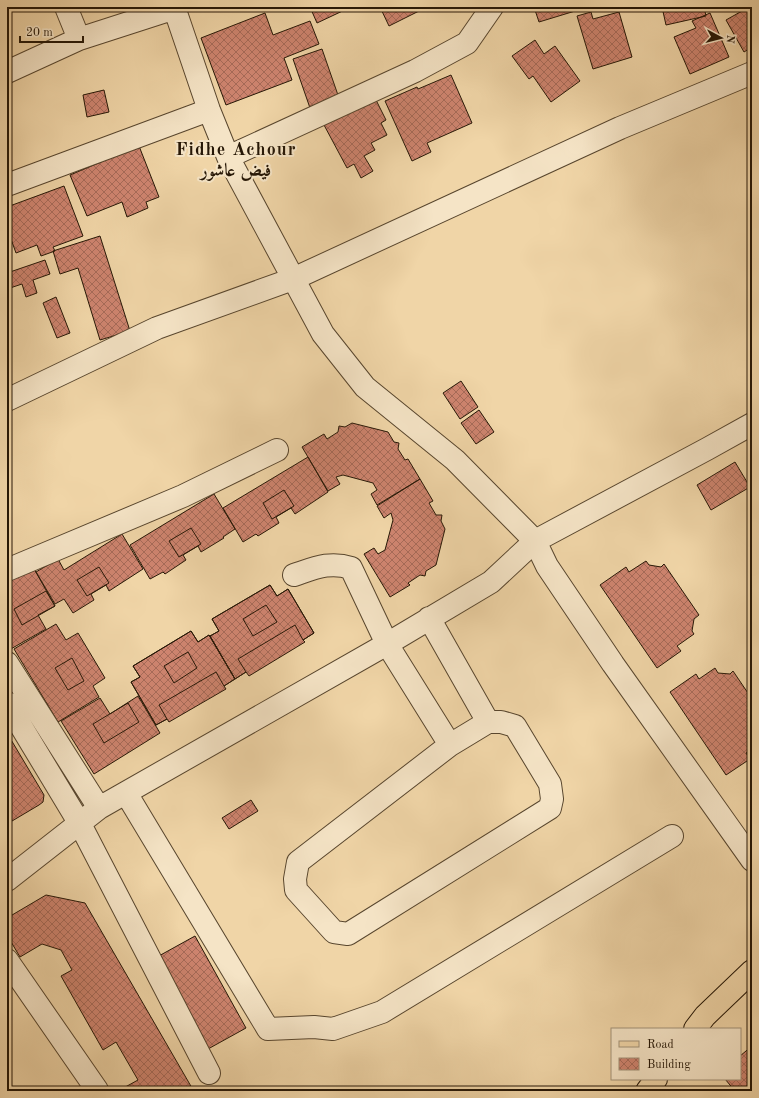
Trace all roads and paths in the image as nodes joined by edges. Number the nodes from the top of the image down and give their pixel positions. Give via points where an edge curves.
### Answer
1 (66, 7) edge
2 (492, 7) edge
3 (174, 8) edge
4 (79, 39) junction
5 (7, 72) edge
6 (752, 73) edge
7 (209, 110) junction
8 (228, 157) junction
9 (7, 185) edge
10 (293, 278) junction
11 (7, 400) edge
12 (752, 424) edge
13 (277, 450) dead end
14 (535, 541) junction
15 (7, 570) edge
16 (294, 575) dead end
17 (429, 618) junction
18 (387, 644) junction
19 (7, 663) edge
20 (7, 702) edge
21 (488, 722) junction
22 (450, 746) junction
23 (126, 793) junction
24 (99, 808) junction
25 (80, 824) junction
26 (672, 836) dead end
27 (752, 860) edge
28 (7, 880) edge
29 (7, 960) edge
30 (752, 971) edge
31 (696, 1028) edge
32 (209, 1074) dead end
33 (655, 1080) edge
34 (97, 1090) dead end
35 (647, 1091) edge

1 - 4 street
2 - 8 street via 467,43 415,71
3 - 4 street
3 - 7 street
4 - 5 street
6 - 10 street via 620,128
7 - 8 street
7 - 9 street
8 - 10 street
10 - 11 street via 157,328
10 - 14 street via 323,334 365,387 455,460
12 - 14 street
13 - 15 street via 183,496
14 - 17 street via 491,582
14 - 27 street via 547,566 613,664
16 - 18 street via 327,564 351,568
17 - 18 street
17 - 21 street
18 - 22 street
18 - 23 street
19 - 24 street
20 - 25 street
21 - 22 street
21 - 22 street via 502,722 514,726 550,784 550,808 348,934 334,932 296,890 298,862
23 - 24 street
23 - 26 street via 268,1029 334,1029 382,1012
24 - 25 street
25 - 28 street
25 - 32 street
29 - 34 street
30 - 31 main road
33 - 35 main road

